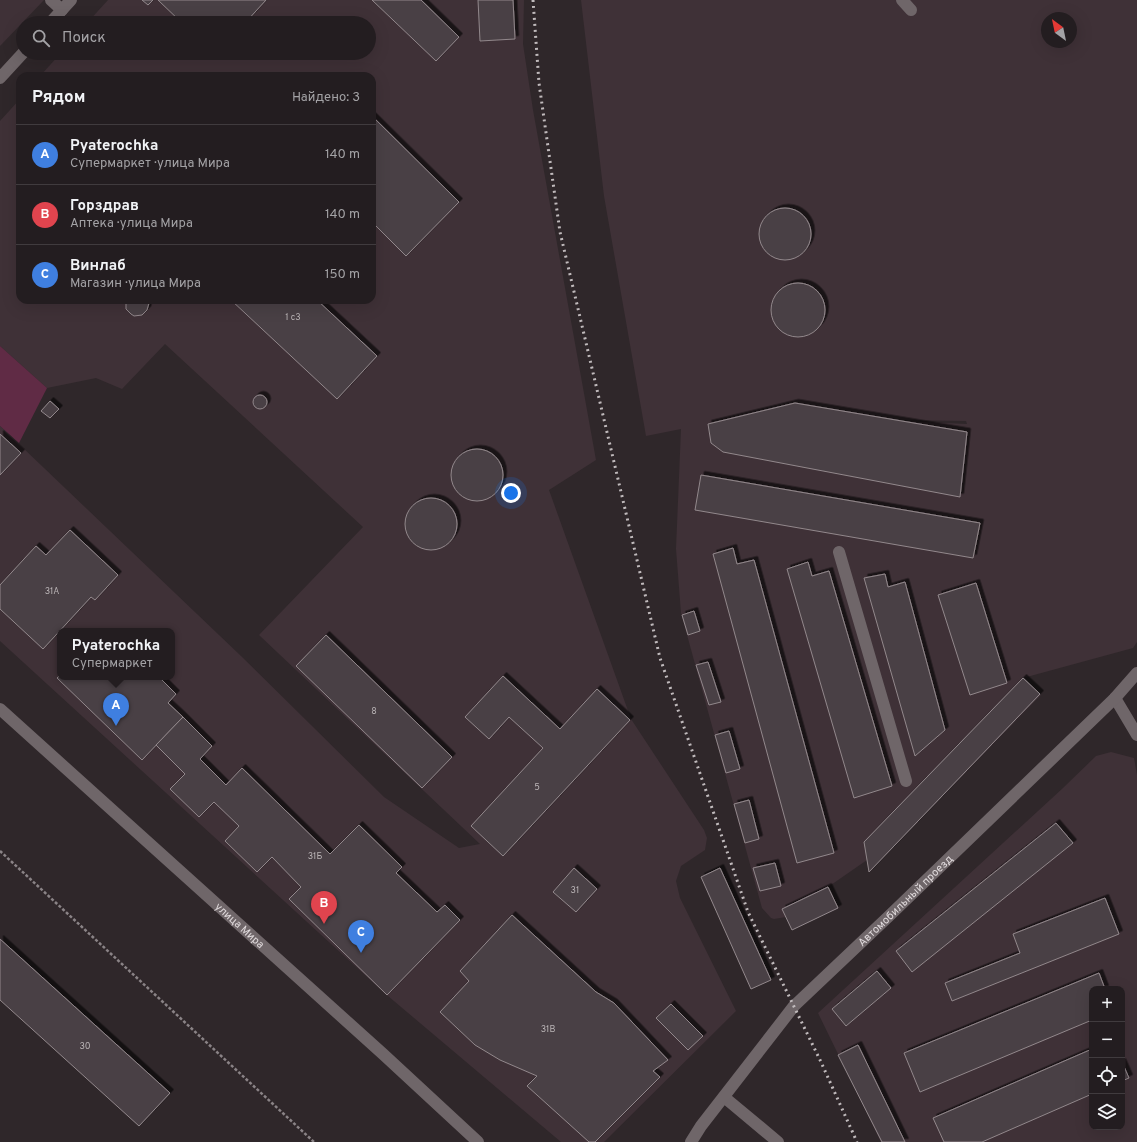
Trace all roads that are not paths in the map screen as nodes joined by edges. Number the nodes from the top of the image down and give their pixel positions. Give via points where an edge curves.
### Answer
1 (51, 0) edge
2 (71, 0) edge
3 (902, 0) edge
4 (62, 10) junction
5 (911, 10) dead end
6 (56, 16) edge
7 (17, 60) edge
8 (0, 78) edge
9 (839, 552) dead end
10 (1137, 673) edge
11 (1115, 698) junction
12 (0, 709) edge
13 (1137, 735) edge
14 (906, 781) dead end
15 (724, 1097) junction
16 (701, 1126) junction
17 (478, 1142) edge
18 (684, 1142) edge
19 (691, 1142) edge
20 (778, 1142) edge

1 - 4 main road
2 - 4 main road
3 - 5 main road
4 - 6 main road
7 - 8 main road
9 - 14 main road
10 - 11 main road, Автомобильный проезд
11 - 13 main road
11 - 15 main road, Автомобильный проезд via 794,1006
12 - 17 main road, улица Мира
15 - 16 main road, Автомобильный проезд
15 - 20 main road
16 - 18 main road
16 - 19 main road, Автомобильный проезд

